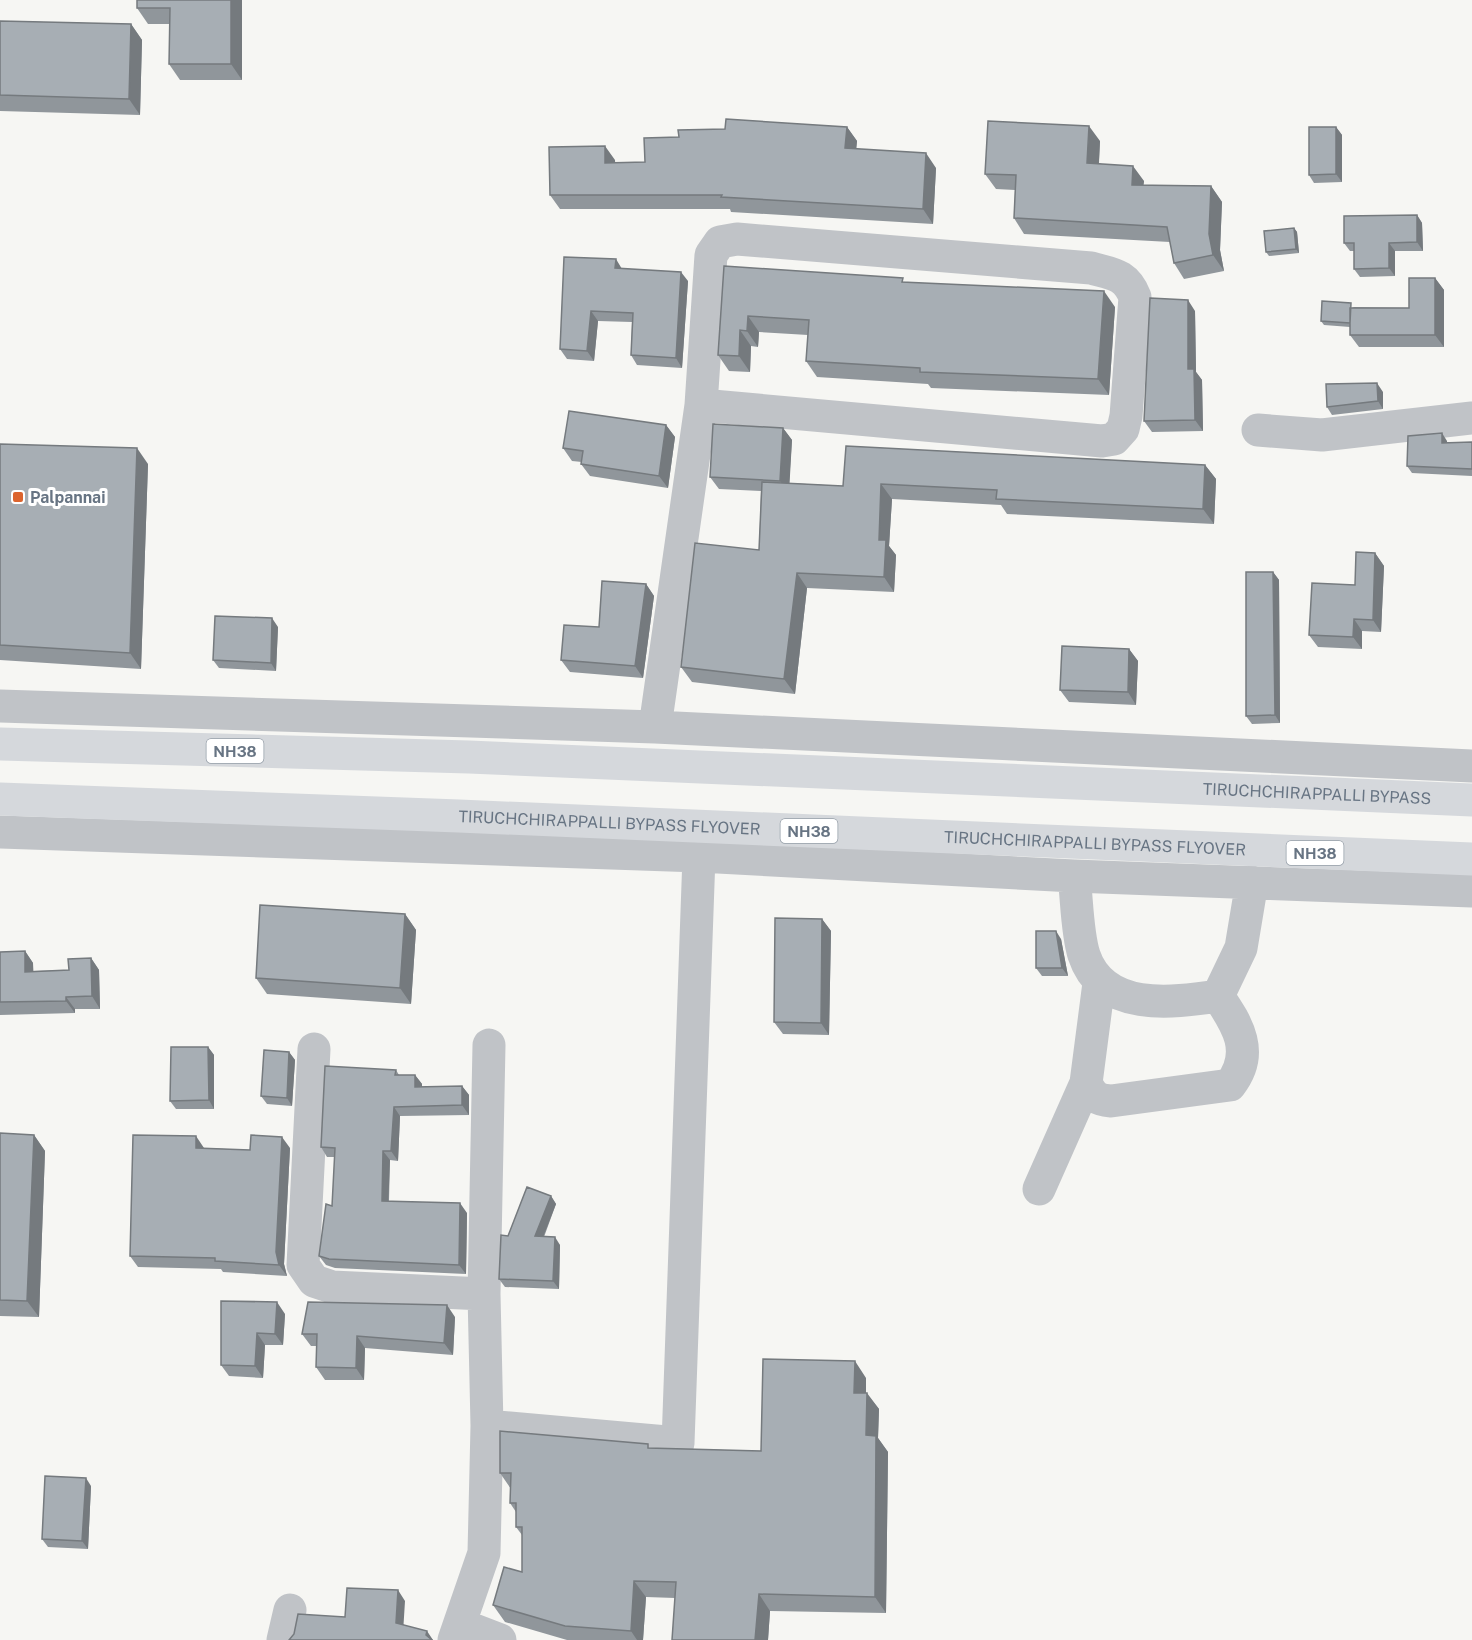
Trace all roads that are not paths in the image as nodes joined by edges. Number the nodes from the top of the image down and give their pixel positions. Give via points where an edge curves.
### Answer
1 (701, 405) junction
2 (1472, 418) edge
3 (1257, 430) dead end
4 (0, 706) edge
5 (655, 727) junction
6 (0, 744) edge
7 (1472, 766) edge
8 (0, 799) edge
9 (1472, 801) edge
10 (0, 832) edge
11 (699, 856) junction
12 (1472, 859) edge
13 (1074, 876) junction
14 (1252, 882) junction
15 (1472, 891) edge
16 (1100, 983) junction
17 (1218, 996) junction
18 (489, 1045) dead end
19 (314, 1049) dead end
20 (1086, 1083) junction
21 (1039, 1189) dead end
22 (484, 1294) junction
23 (487, 1426) junction
24 (457, 1632) edge
25 (500, 1640) edge

1 - 1 street via 711,255 720,242 737,239 1092,268 1130,283 1135,297 1126,416 1123,429 1114,439
1 - 5 street
2 - 3 street via 1322,435
4 - 5 street
5 - 7 street
6 - 9 highway, TIRUCHCHIRAPPALLI BYPASS / NH38 via 469,757
8 - 12 highway, TIRUCHCHIRAPPALLI BYPASS FLYOVER / NH38
10 - 11 street
11 - 13 street
11 - 23 street via 678,1443
13 - 14 street
13 - 16 street via 1084,955
14 - 15 street
14 - 17 street via 1241,948
16 - 17 street via 1120,994 1147,1001 1178,1002
16 - 20 street
17 - 20 street via 1236,1021 1243,1053 1240,1072 1230,1085 1111,1101 1091,1094
18 - 22 street
19 - 22 street via 303,1265 314,1281 333,1287
20 - 21 street
22 - 23 street
23 - 24 street via 484,1553
24 - 25 street

